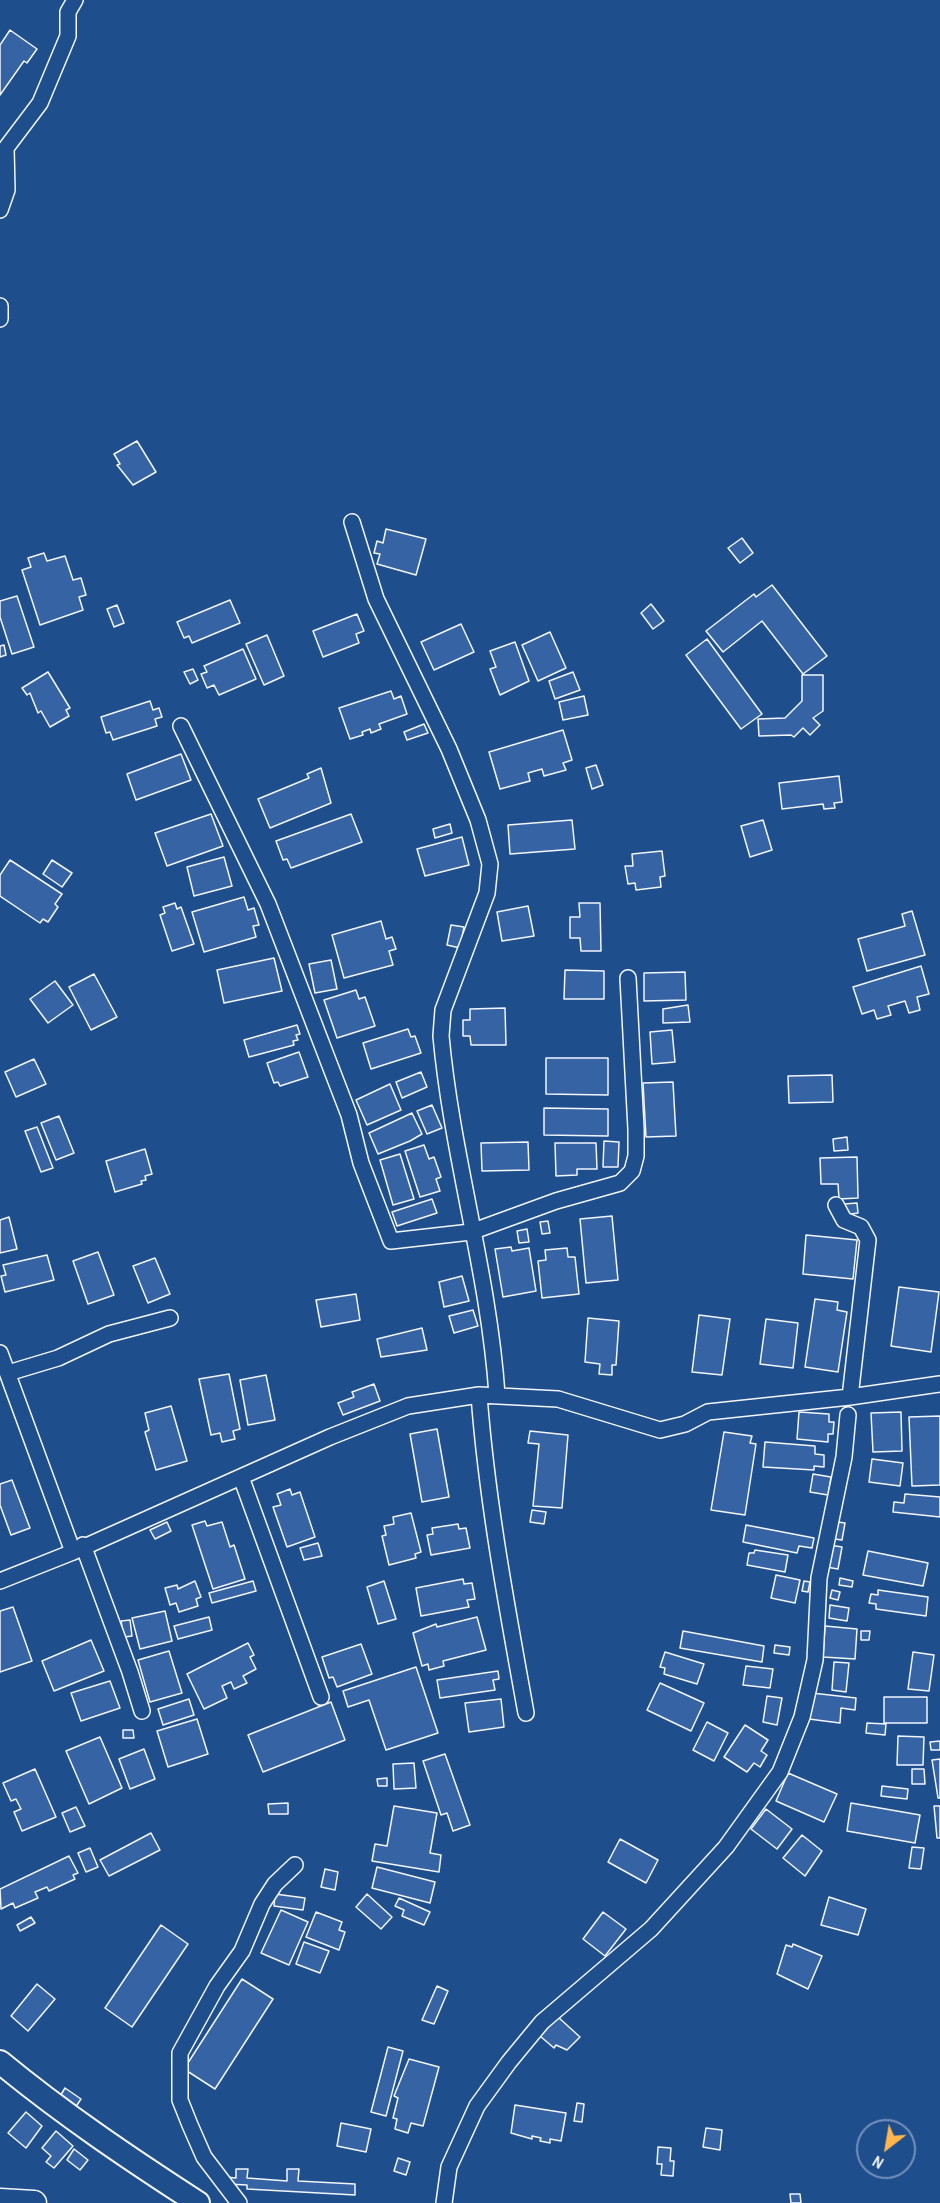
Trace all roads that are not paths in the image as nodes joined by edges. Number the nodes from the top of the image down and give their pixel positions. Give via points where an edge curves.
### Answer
1 (75, 0) edge
2 (3, 146) edge
3 (0, 210) edge
4 (0, 306) edge
5 (0, 319) edge
6 (352, 522) dead end
7 (181, 726) dead end
8 (628, 978) dead end
9 (836, 1205) dead end
10 (471, 1232) junction
11 (170, 1318) dead end
12 (0, 1353) edge
13 (8, 1373) junction
14 (940, 1383) edge
15 (479, 1395) junction
16 (497, 1395) junction
17 (850, 1397) junction
18 (848, 1415) dead end
19 (241, 1477) junction
20 (78, 1549) junction
21 (0, 1581) edge
22 (321, 1697) dead end
23 (142, 1711) dead end
24 (526, 1713) dead end
25 (295, 1865) dead end
26 (0, 2062) edge
27 (0, 2201) edge
28 (34, 2203) edge
29 (198, 2203) edge
30 (239, 2203) edge
31 (444, 2203) edge

1 - 2 street via 68,12 68,36 40,103
2 - 3 street via 7,190
4 - 5 street
6 - 10 street via 376,599 449,749 478,820 490,864 487,893 443,1010 441,1036
7 - 10 street via 268,904 391,1240
8 - 10 street via 636,1129 632,1171 620,1183
9 - 17 street via 844,1220 861,1227 868,1240
10 - 16 street via 492,1337
11 - 13 street via 109,1334 58,1358
12 - 13 street
13 - 20 street
14 - 17 street
15 - 16 street
15 - 19 street via 408,1406
15 - 24 street via 498,1556
16 - 17 street via 558,1399 660,1431 708,1412
18 - 31 street via 844,1456 819,1578 816,1660 802,1717 780,1772 726,1847 651,1929 542,2022 509,2062 472,2116 449,2167
19 - 20 street
19 - 22 street
20 - 21 street
20 - 23 street via 130,1672
25 - 30 street via 262,1904 242,1951 180,2053 180,2100 204,2157
26 - 29 street via 112,2147
27 - 28 main road

